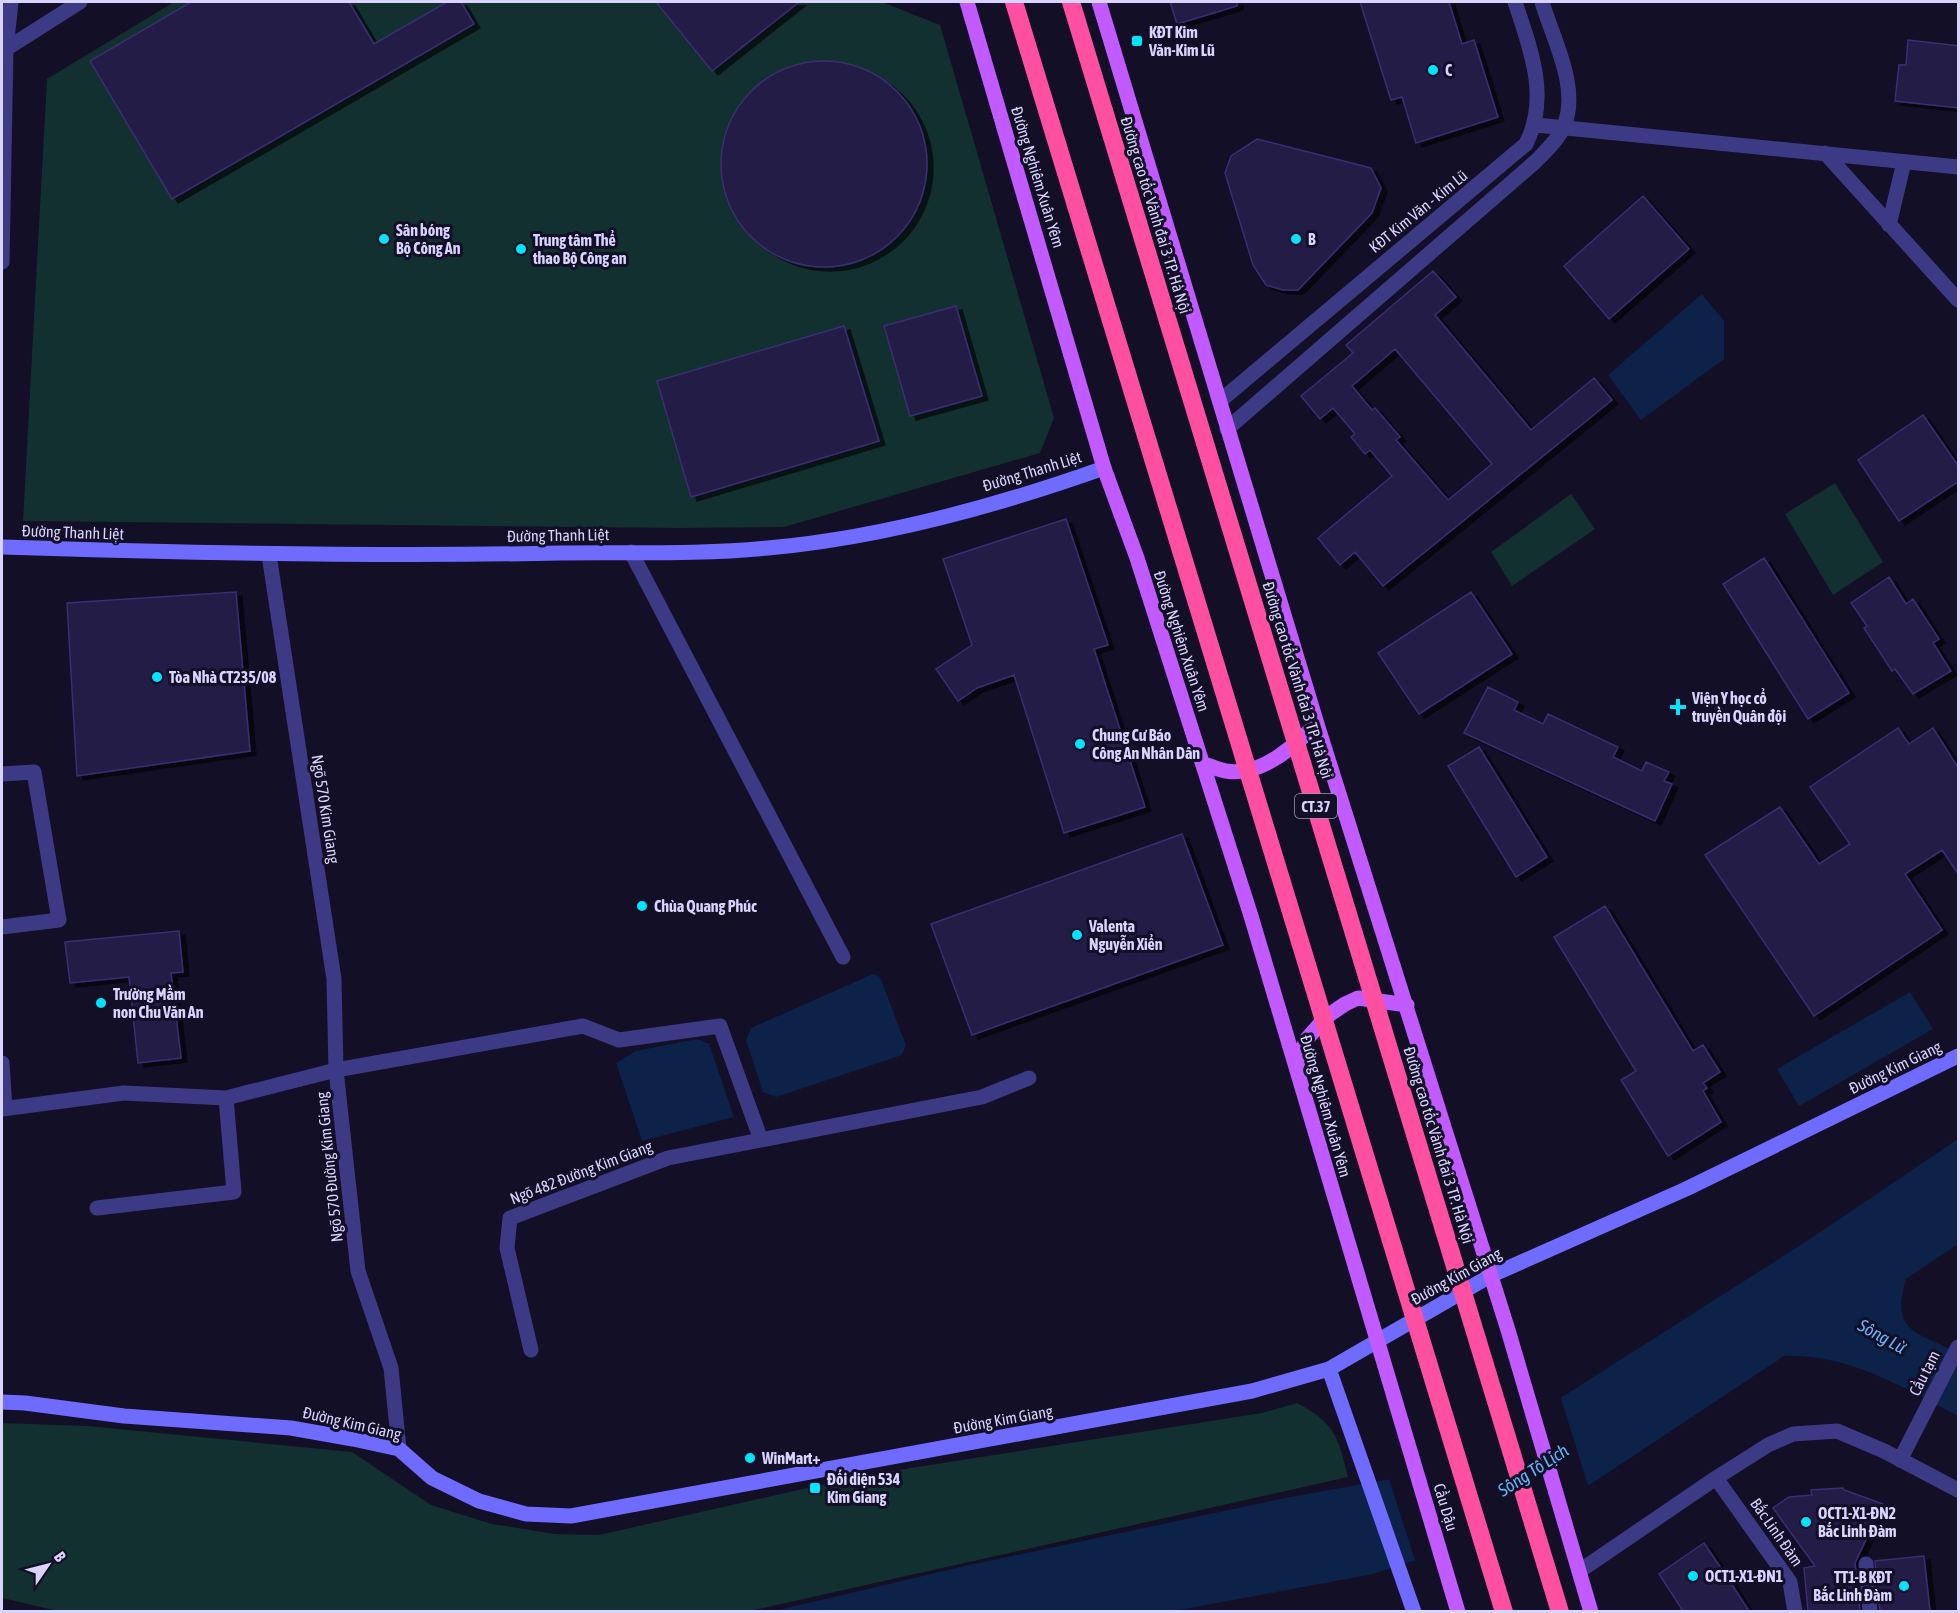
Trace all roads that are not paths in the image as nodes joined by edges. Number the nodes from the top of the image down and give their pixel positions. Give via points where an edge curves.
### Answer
1 (11, 2) edge
2 (80, 2) edge
3 (967, 2) edge
4 (1014, 2) edge
5 (1071, 2) edge
6 (1099, 2) edge
7 (1515, 2) edge
8 (1542, 2) edge
9 (6, 49) junction
10 (1536, 125) junction
11 (1564, 127) junction
12 (1825, 153) junction
13 (1904, 162) junction
14 (1959, 167) edge
15 (1889, 225) junction
16 (1427, 226) junction
17 (1443, 242) junction
18 (2, 262) edge
19 (1958, 300) edge
20 (1220, 401) junction
21 (1227, 429) junction
22 (1104, 468) junction
23 (2, 547) edge
24 (631, 552) junction
25 (268, 555) junction
26 (1317, 724) junction
27 (1204, 764) junction
28 (2, 774) edge
29 (2, 927) edge
30 (843, 957) dead end
31 (1407, 1005) junction
32 (1959, 1056) edge
33 (2, 1063) edge
34 (1296, 1067) junction
35 (336, 1070) junction
36 (1029, 1078) dead end
37 (226, 1098) junction
38 (3, 1108) edge
39 (761, 1140) junction
40 (97, 1208) dead end
41 (1490, 1276) junction
42 (1377, 1341) junction
43 (1959, 1347) edge
44 (531, 1350) dead end
45 (1329, 1369) junction
46 (2, 1402) edge
47 (1404, 1430) joint
48 (399, 1449) junction
49 (1900, 1460) junction
50 (1716, 1478) junction
51 (1959, 1490) edge
52 (1866, 1564) dead end
53 (1581, 1570) junction
54 (1414, 1609) edge
55 (1458, 1611) edge
56 (1504, 1611) edge
57 (1560, 1611) edge
58 (1592, 1611) edge
59 (1795, 1611) edge
60 (1870, 1611) edge

1 - 9 street
2 - 9 street
3 - 22 main road, Đường Nghiêm Xuân Yêm
4 - 56 highway
5 - 57 highway, Đường cao tốc Vành đai 3 TP. Hà Nội / CT.37
6 - 20 main road
7 - 10 street via 1538,88
8 - 11 street via 1567,83 1569,104
9 - 18 street
10 - 11 street
10 - 16 street, KĐT Kim Văn - Kim Lũ via 1526,144
11 - 12 street
11 - 17 street via 1535,162
12 - 13 street
12 - 15 street
13 - 14 street
13 - 15 street
15 - 19 street
16 - 17 street
16 - 20 street, KĐT Kim Văn - Kim Lũ
17 - 21 street
20 - 21 main road
21 - 26 main road
22 - 24 main road, Đường Thanh Liệt via 952,513 821,541 766,548
22 - 27 main road, Đường Nghiêm Xuân Yêm
23 - 25 main road, Đường Thanh Liệt
24 - 25 main road, Đường Thanh Liệt
24 - 30 street
25 - 35 street, Ngõ 570 Kim Giang via 334,979
26 - 27 main road via 1293,747 1258,767 1228,772
26 - 31 main road
27 - 34 main road, Đường Nghiêm Xuân Yêm
28 - 29 street via 34,772 59,920
31 - 34 main road via 1358,998 1345,1004 1326,1017 1306,1040
31 - 41 main road
32 - 41 main road, Đường Kim Giang via 1686,1189
33 - 38 street
34 - 42 main road, Đường Nghiêm Xuân Yêm
35 - 37 street, Ngõ 570 Đường Kim Giang
35 - 39 street via 583,1026 619,1040 720,1026
35 - 48 street, Ngõ 570 Đường Kim Giang via 358,1271 391,1368
36 - 39 street via 982,1097
37 - 38 street, Ngõ 570 Đường Kim Giang via 124,1092
37 - 40 street via 234,1192
39 - 44 street, Ngõ 482 Đường Kim Giang via 668,1158 510,1218 507,1248
41 - 42 main road, Đường Kim Giang
41 - 53 main road
42 - 45 main road, Đường Kim Giang
42 - 47 main road, Đường Nghiêm Xuân Yêm
43 - 49 street, Cầu tạm
45 - 48 main road, Đường Kim Giang via 1252,1391 571,1516 526,1514 479,1501 432,1478
45 - 54 main road
46 - 48 main road, Đường Kim Giang via 124,1416 291,1428
47 - 55 main road, Cầu Dậu
49 - 50 street via 1836,1431 1807,1432 1768,1445
49 - 51 street
50 - 53 street
50 - 59 street, Bắc Linh Đàm via 1790,1582
52 - 60 street
53 - 58 main road

